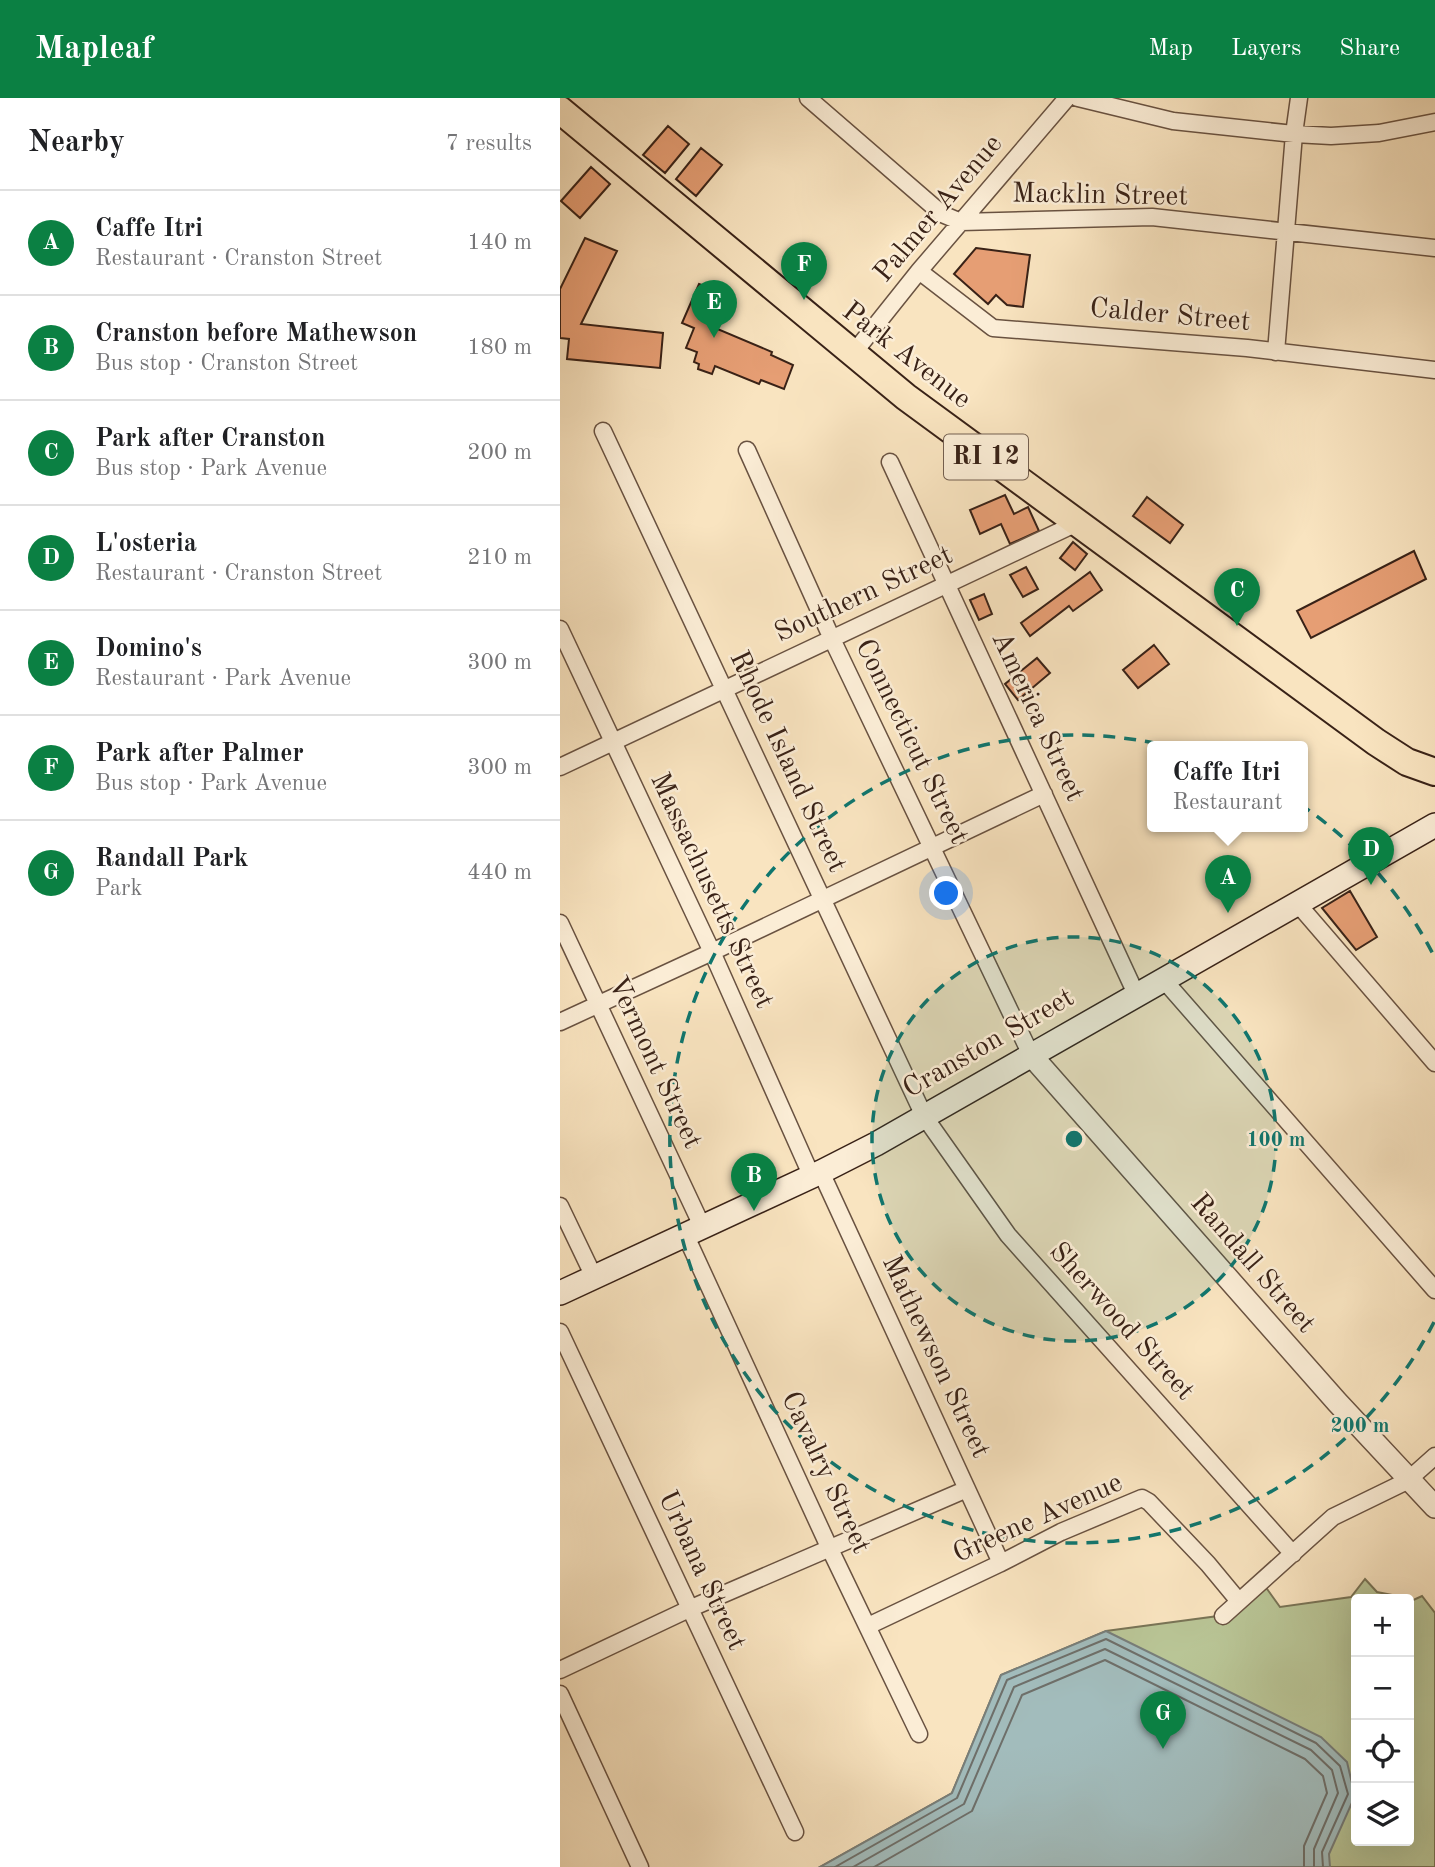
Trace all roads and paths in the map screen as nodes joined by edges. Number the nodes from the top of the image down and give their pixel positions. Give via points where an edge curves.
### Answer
1 (807, 98) edge
2 (1067, 98) edge
3 (1078, 98) edge
4 (1299, 98) edge
5 (560, 110) edge
6 (1435, 122) edge
7 (1294, 134) junction
8 (961, 222) junction
9 (1287, 233) junction
10 (1435, 248) edge
11 (919, 271) junction
12 (1276, 352) junction
13 (852, 355) junction
14 (1435, 370) edge
15 (603, 431) dead end
16 (747, 450) dead end
17 (890, 461) dead end
18 (1077, 523) junction
19 (947, 585) junction
20 (560, 629) edge
21 (832, 639) junction
22 (723, 690) junction
23 (613, 741) junction
24 (560, 767) edge
25 (1435, 772) edge
26 (1044, 794) junction
27 (1435, 825) edge
28 (933, 848) junction
29 (822, 900) junction
30 (1297, 903) junction
31 (560, 923) edge
32 (712, 952) junction
33 (1163, 979) junction
34 (1136, 994) junction
35 (598, 1004) junction
36 (560, 1022) edge
37 (1031, 1055) junction
38 (1435, 1063) edge
39 (924, 1115) junction
40 (817, 1175) junction
41 (560, 1206) edge
42 (693, 1230) junction
43 (594, 1277) junction
44 (1435, 1290) edge
45 (560, 1293) edge
46 (560, 1332) edge
47 (1435, 1456) edge
48 (1410, 1479) junction
49 (967, 1489) junction
50 (1435, 1507) edge
51 (830, 1547) junction
52 (1293, 1554) junction
53 (1001, 1563) junction
54 (1237, 1599) dead end
55 (689, 1609) junction
56 (1223, 1616) dead end
57 (868, 1626) junction
58 (560, 1670) edge
59 (560, 1694) edge
60 (919, 1734) dead end
61 (795, 1832) dead end
62 (640, 1867) edge

1 - 8 street via 942,214
2 - 8 street, Palmer Avenue
3 - 7 street via 1173,121
4 - 7 street
5 - 13 main road, Park Avenue / RI 12
6 - 7 street via 1379,133
7 - 9 street
8 - 9 street, Macklin Street via 1152,217
8 - 11 street, Palmer Avenue
9 - 10 street, Macklin Street
9 - 12 street
11 - 12 street, Calder Street via 993,328
11 - 13 street, Palmer Avenue
12 - 14 street, Calder Street
13 - 18 main road, Park Avenue / RI 12
15 - 22 street, Rhode Island Street
16 - 21 street, Connecticut Street
17 - 19 street, America Street
18 - 19 street, Southern Street
18 - 25 main road, Park Avenue / RI 12 via 1383,747
19 - 21 street, Southern Street
19 - 26 street, America Street
20 - 23 street, Massachusetts Street
21 - 22 street, Southern Street
21 - 28 street, Connecticut Street
22 - 23 street, Southern Street
22 - 29 street, Rhode Island Street
23 - 24 street, Southern Street
23 - 32 street, Massachusetts Street
26 - 28 street
26 - 34 street, America Street
27 - 30 main road, Cranston Street
28 - 29 street
28 - 37 street, Connecticut Street
29 - 32 street
29 - 39 street, Rhode Island Street
30 - 33 main road, Cranston Street
30 - 38 street
31 - 35 street, Vermont Street
32 - 35 street
32 - 40 street, Massachusetts Street
33 - 34 main road, Cranston Street
33 - 44 street
34 - 37 main road, Cranston Street
35 - 36 street
35 - 42 street, Vermont Street
37 - 39 main road, Cranston Street
37 - 48 street, Randall Street via 1336,1402
39 - 40 main road, Cranston Street
39 - 52 street, Sherwood Street via 1008,1235
40 - 42 main road, Cranston Street
40 - 49 street, Mathewson Street
41 - 43 street
42 - 43 main road, Cranston Street
42 - 51 street, Cavalry Street
43 - 45 main road, Cranston Street
46 - 55 street, Urbana Street
47 - 48 street
48 - 50 street, Randall Street
48 - 52 street via 1332,1517
49 - 51 street
49 - 53 street, Mathewson Street
51 - 55 street
51 - 57 street, Cavalry Street
52 - 56 street
53 - 54 street, Greene Avenue via 1060,1532 1142,1499
53 - 57 street, Greene Avenue
55 - 58 street
55 - 61 street, Urbana Street
57 - 60 street, Cavalry Street
59 - 62 street

